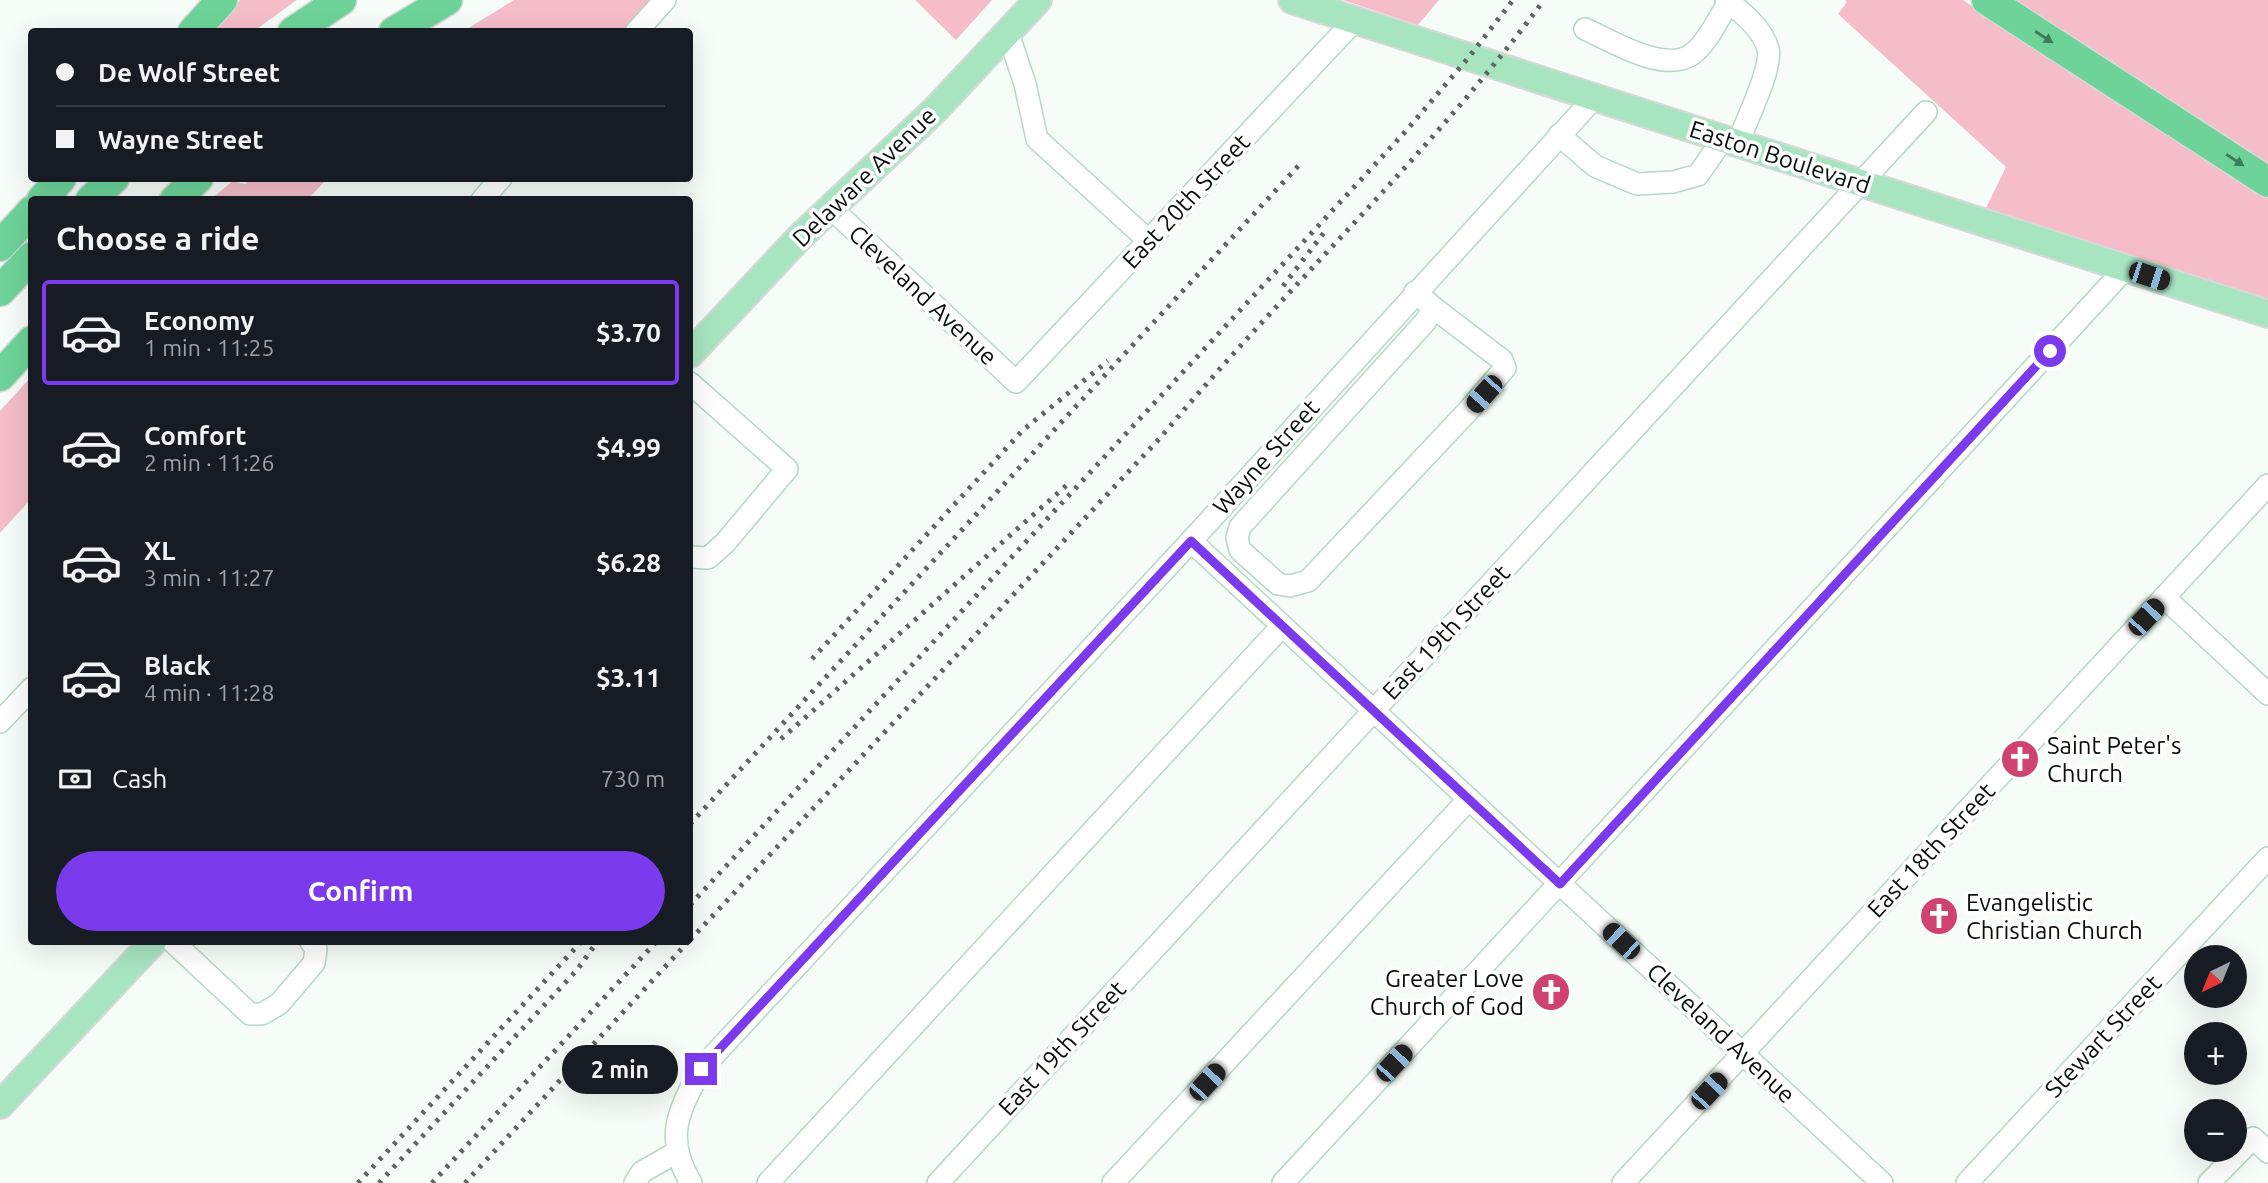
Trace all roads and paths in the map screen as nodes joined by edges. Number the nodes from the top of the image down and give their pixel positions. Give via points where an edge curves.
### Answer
1 (222, 0) edge
2 (341, 0) edge
3 (447, 0) edge
4 (665, 0) edge
5 (1038, 0) edge
6 (1292, 0) edge
7 (1987, 0) edge
8 (1727, 1) edge
9 (1355, 20) junction
10 (197, 28) edge
11 (299, 28) edge
12 (401, 28) edge
13 (640, 28) edge
14 (1585, 29) dead end
15 (1008, 33) junction
16 (1595, 97) junction
17 (1926, 112) dead end
18 (1559, 135) junction
19 (1731, 141) junction
20 (58, 182) edge
21 (110, 182) edge
22 (194, 182) edge
23 (498, 182) edge
24 (2268, 182) edge
25 (1861, 183) junction
26 (45, 196) edge
27 (95, 196) edge
28 (179, 196) edge
29 (485, 196) edge
30 (830, 207) junction
31 (28, 215) edge
32 (1149, 241) junction
33 (0, 246) edge
34 (28, 261) edge
35 (2125, 269) junction
36 (0, 291) edge
37 (1415, 292) junction
38 (1434, 308) junction
39 (2268, 314) edge
40 (28, 345) edge
41 (693, 351) edge
42 (0, 376) edge
43 (1016, 382) joint
44 (693, 386) edge
45 (2268, 485) edge
46 (1191, 541) junction
47 (693, 557) edge
48 (2164, 597) junction
49 (1282, 626) junction
50 (2265, 685) edge
51 (28, 692) edge
52 (1373, 710) junction
53 (0, 722) edge
54 (1469, 799) junction
55 (2268, 858) edge
56 (1560, 884) junction
57 (150, 945) edge
58 (176, 945) edge
59 (313, 945) edge
60 (1743, 1054) junction
61 (0, 1105) edge
62 (677, 1152) junction
63 (2268, 1152) edge
64 (635, 1183) edge
65 (691, 1183) edge
66 (768, 1183) edge
67 (937, 1183) edge
68 (1113, 1183) edge
69 (1283, 1183) edge
70 (1623, 1183) edge
71 (1882, 1183) edge
72 (1967, 1183) edge
73 (2209, 1183) edge

1 - 10 highway
2 - 11 highway
3 - 12 highway
4 - 13 street
5 - 15 main road, Delaware Avenue
6 - 9 main road, Easton Boulevard
7 -> 24 highway
8 - 14 street via 1703,42 1675,62 1650,58
8 - 19 street via 1760,32 1769,51 1763,80
9 - 16 main road, Easton Boulevard
9 - 32 street, East 20th Street
15 - 30 main road, Delaware Avenue via 935,110
15 - 32 street via 1037,139
16 - 18 street, Wayne Street
16 - 19 main road, Easton Boulevard
17 - 25 street, East 19th Street
18 - 19 street via 1595,166 1637,184 1698,175
18 - 37 street, Wayne Street
19 - 25 main road, Easton Boulevard
20 - 26 highway
21 - 27 highway
22 - 28 highway
23 - 29 street
25 - 35 main road, Easton Boulevard
25 - 52 street, East 19th Street
30 - 41 main road, Delaware Avenue
30 - 43 street, Cleveland Avenue
31 - 33 highway
32 - 43 street, East 20th Street
34 - 36 highway
35 - 39 main road, Easton Boulevard
35 - 56 street
37 - 38 street
37 - 46 street, Wayne Street
38 - 38 street via 1240,527 1240,550 1278,584 1308,581 1505,368 1502,360
40 - 42 highway
44 - 47 street via 787,469 725,543 708,558
45 - 48 street, East 18th Street
46 - 49 street, Cleveland Avenue
46 - 62 street, Wayne Street via 701,1069 677,1119
48 - 50 street
48 - 60 street, East 18th Street
49 - 52 street, Cleveland Avenue
49 - 66 street
51 - 53 street
52 - 54 street, Cleveland Avenue
52 - 67 street, East 19th Street
54 - 56 street, Cleveland Avenue
54 - 68 street
55 - 72 street, Stewart Street
56 - 60 street, Cleveland Avenue
56 - 69 street
57 - 61 main road
58 - 59 street via 250,1014 262,1014 279,1004 314,963
60 - 70 street, East 18th Street
60 - 71 street, Cleveland Avenue
62 - 64 street via 642,1172
62 - 65 street
63 - 73 street via 2253,1138

